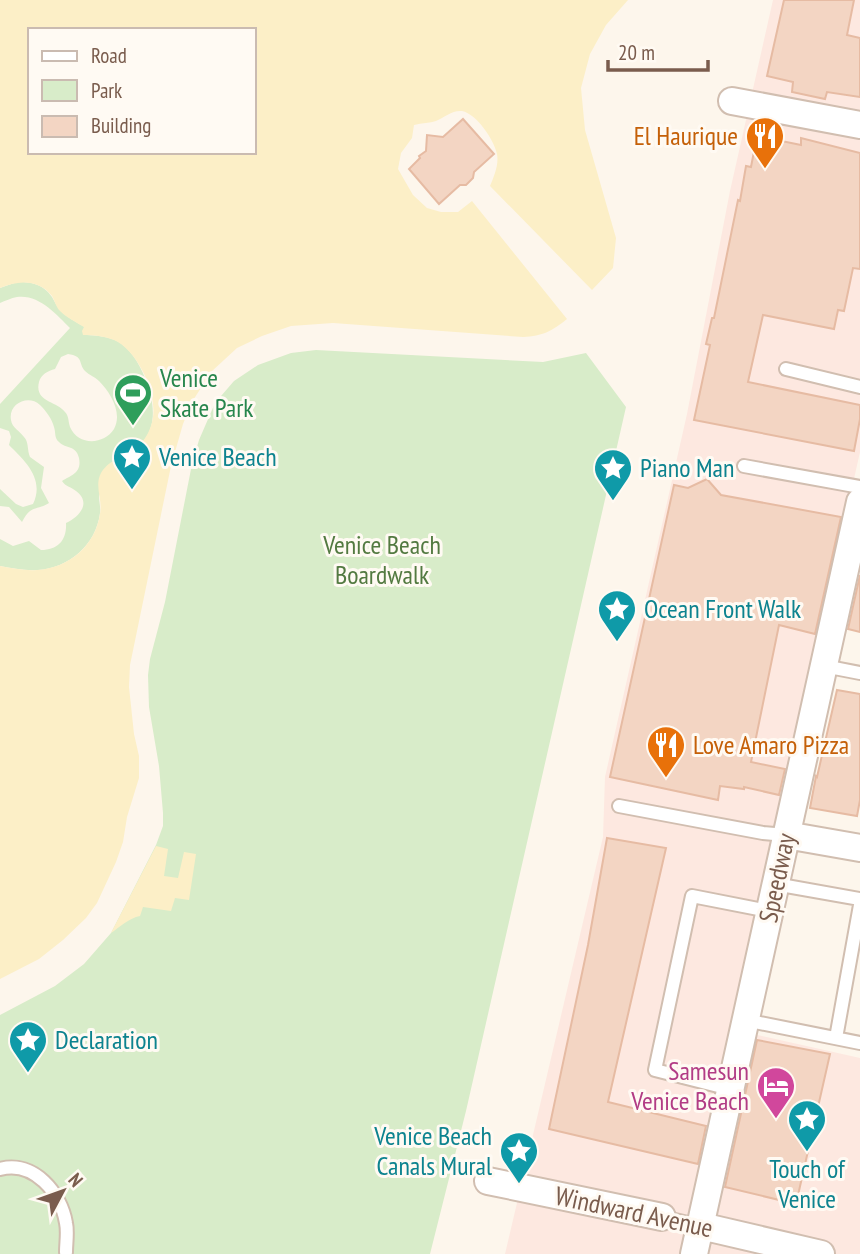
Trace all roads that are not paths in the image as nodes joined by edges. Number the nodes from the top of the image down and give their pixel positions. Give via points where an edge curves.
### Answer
1 (732, 101) dead end
2 (860, 125) edge
3 (786, 369) dead end
4 (860, 387) edge
5 (744, 466) dead end
6 (860, 487) edge
7 (860, 502) edge
8 (824, 666) junction
9 (860, 673) edge
10 (620, 806) dead end
11 (786, 835) junction
12 (860, 848) edge
13 (775, 884) junction
14 (860, 899) edge
15 (860, 905) edge
16 (769, 911) junction
17 (746, 1020) junction
18 (836, 1038) junction
19 (860, 1043) edge
20 (730, 1089) junction
21 (0, 1169) edge
22 (488, 1181) dead end
23 (662, 1217) joint
24 (701, 1226) junction
25 (67, 1253) edge
26 (694, 1254) edge
27 (821, 1254) edge

1 - 2 street
3 - 4 lane
5 - 6 lane
7 - 8 street, Speedway
8 - 9 lane
8 - 11 street, Speedway
10 - 11 lane
11 - 12 street
11 - 13 street, Speedway
13 - 14 lane
13 - 16 street, Speedway
15 - 18 lane
16 - 17 street, Speedway
16 - 20 lane via 692,896 655,1070
17 - 18 lane
17 - 20 street, Speedway
18 - 19 lane
20 - 24 street, Speedway
21 - 25 lane via 30,1171 48,1184 67,1225
22 - 23 street, Windward Avenue
23 - 24 lane, Windward Avenue
24 - 26 street, Speedway
24 - 27 street, Windward Avenue

